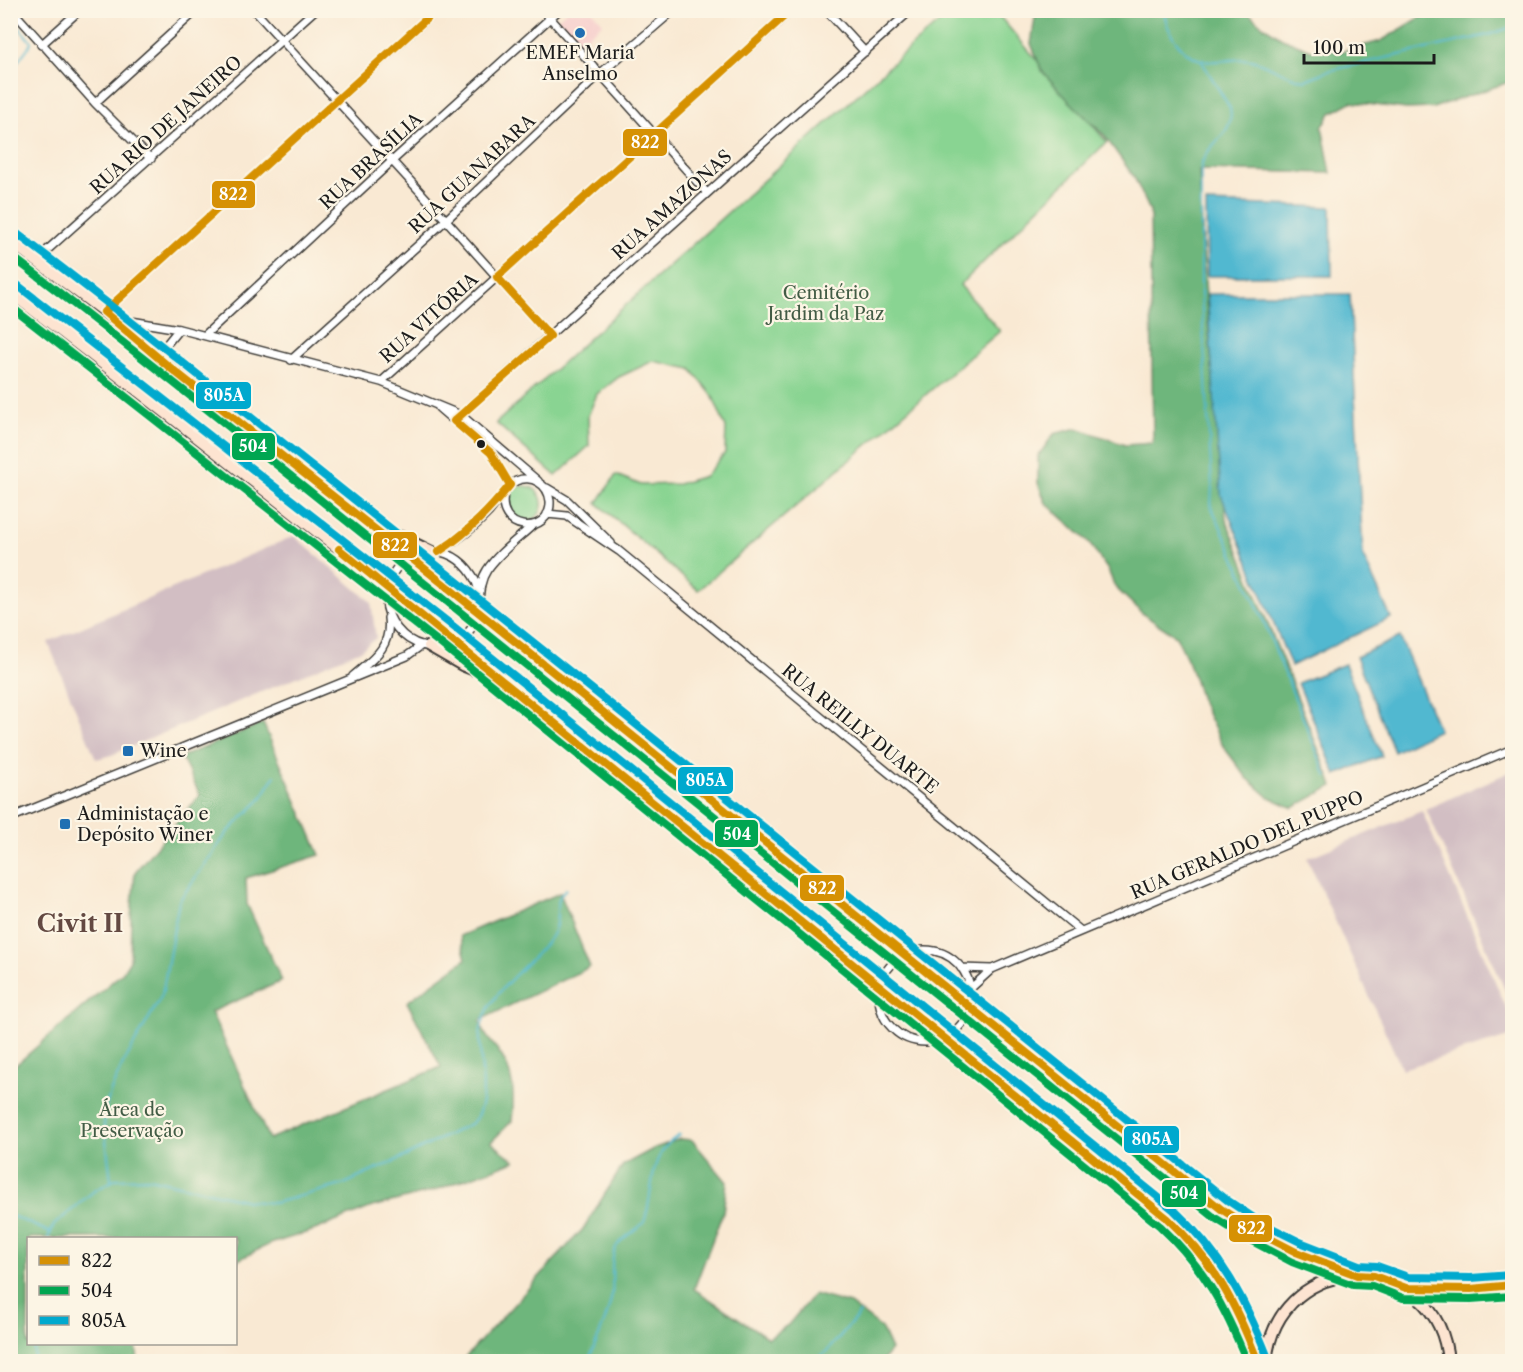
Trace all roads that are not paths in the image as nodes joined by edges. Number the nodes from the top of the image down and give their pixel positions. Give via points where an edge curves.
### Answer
1 (80, 10) edge
2 (197, 10) edge
3 (254, 10) edge
4 (315, 10) edge
5 (437, 10) edge
6 (543, 10) edge
7 (559, 10) edge
8 (674, 10) edge
9 (792, 10) edge
10 (826, 10) edge
11 (911, 10) edge
12 (12, 12) edge
13 (550, 18) junction
14 (282, 41) junction
15 (41, 45) junction
16 (865, 52) junction
17 (601, 73) junction
18 (336, 102) junction
19 (95, 103) junction
20 (654, 134) junction
21 (151, 159) junction
22 (391, 162) junction
23 (707, 193) junction
24 (446, 220) junction
25 (10, 241) edge
26 (35, 261) junction
27 (497, 277) junction
28 (10, 292) edge
29 (107, 315) junction
30 (179, 329) junction
31 (206, 335) junction
32 (550, 336) junction
33 (291, 360) junction
34 (168, 366) junction
35 (381, 382) junction
36 (432, 402) junction
37 (461, 415) junction
38 (454, 421) junction
39 (538, 481) junction
40 (545, 487) junction
41 (508, 488) junction
42 (547, 514) junction
43 (533, 525) junction
44 (373, 528) junction
45 (619, 551) junction
46 (435, 552) junction
47 (410, 557) junction
48 (387, 588) junction
49 (480, 597) junction
50 (388, 612) junction
51 (478, 613) junction
52 (454, 642) junction
53 (426, 646) junction
54 (347, 680) junction
55 (504, 682) junction
56 (1512, 749) edge
57 (10, 818) edge
58 (1081, 931) junction
59 (904, 955) junction
60 (961, 968) junction
61 (993, 969) junction
62 (881, 985) junction
63 (970, 988) junction
64 (970, 1008) junction
65 (945, 1037) junction
66 (1357, 1275) junction
67 (1512, 1285) edge
68 (1406, 1288) junction
69 (1258, 1362) edge
70 (1266, 1362) edge
71 (1448, 1362) edge

1 - 15 street
2 - 19 street
3 - 14 street
4 - 14 street, RUA RIO DE JANEIRO
5 - 18 street
6 - 13 street
7 - 13 street, RUA BRASÍLIA
8 - 17 street, RUA GUANABARA
9 - 20 street, RUA VITÓRIA
10 - 16 street
11 - 16 street, RUA AMAZONAS
12 - 15 street
13 - 17 street
13 - 22 street, RUA BRASÍLIA
14 - 18 street
14 - 21 street, RUA RIO DE JANEIRO
15 - 19 street
16 - 23 street, RUA AMAZONAS
17 - 20 street
17 - 24 street, RUA GUANABARA
18 - 22 street
18 - 29 street
19 - 21 street
20 - 23 street
20 - 27 street, RUA VITÓRIA
21 - 26 street, RUA RIO DE JANEIRO
22 - 24 street
22 - 31 street, RUA BRASÍLIA
23 - 32 street, RUA AMAZONAS
24 - 27 street
24 - 33 street, RUA GUANABARA
25 - 26 main road
26 - 29 main road
27 - 32 street
27 - 35 street, RUA VITÓRIA
28 - 48 main road
29 - 30 street
29 - 34 main road
30 - 31 street
30 - 34 street via 166,345
31 - 33 street
32 - 37 street, RUA AMAZONAS
33 - 35 street
34 - 44 main road
35 - 36 street
36 - 37 street
36 - 38 street
37 - 38 street, RUA AMAZONAS
37 - 39 street
38 - 41 street via 491,453
39 - 40 street
39 - 41 street via 518,480
40 - 42 street via 550,505
40 - 45 street, RUA REILLY DUARTE via 567,500
41 - 43 street via 503,499 508,517 524,526
41 - 46 street via 470,530
42 - 43 street
42 - 45 street, RUA REILLY DUARTE via 567,516
43 - 49 street via 492,563
44 - 46 main road
44 - 47 main road
45 - 58 street, RUA REILLY DUARTE
46 - 47 street
46 - 49 street via 457,558 467,566 475,577
47 - 48 street via 397,568
47 - 51 main road
48 - 50 street
48 - 52 main road
49 - 51 street
50 - 53 street via 398,631
50 - 54 street via 384,648
51 - 52 street via 471,628
51 - 59 main road
52 - 53 street
52 - 55 main road
53 - 54 street
53 - 55 main road
54 - 57 street
55 - 62 main road
56 - 58 street, RUA GERALDO DEL PUPPO
58 - 61 street, RUA GERALDO DEL PUPPO
59 - 60 street via 917,951 945,954
59 - 62 street via 889,968
59 - 64 main road
60 - 61 street, RUA GERALDO DEL PUPPO
60 - 63 street
61 - 63 street, RUA GERALDO DEL PUPPO
62 - 65 main road
62 - 65 street via 882,1011 895,1030 923,1042
63 - 64 street
64 - 65 street via 961,1025
64 - 66 main road via 1221,1209 1275,1242
65 - 69 main road via 1167,1218 1199,1249 1226,1286
66 - 68 main road via 1374,1276
66 - 70 main road via 1325,1281 1290,1304 1273,1331
67 - 68 main road
68 - 71 main road via 1432,1312 1447,1344

